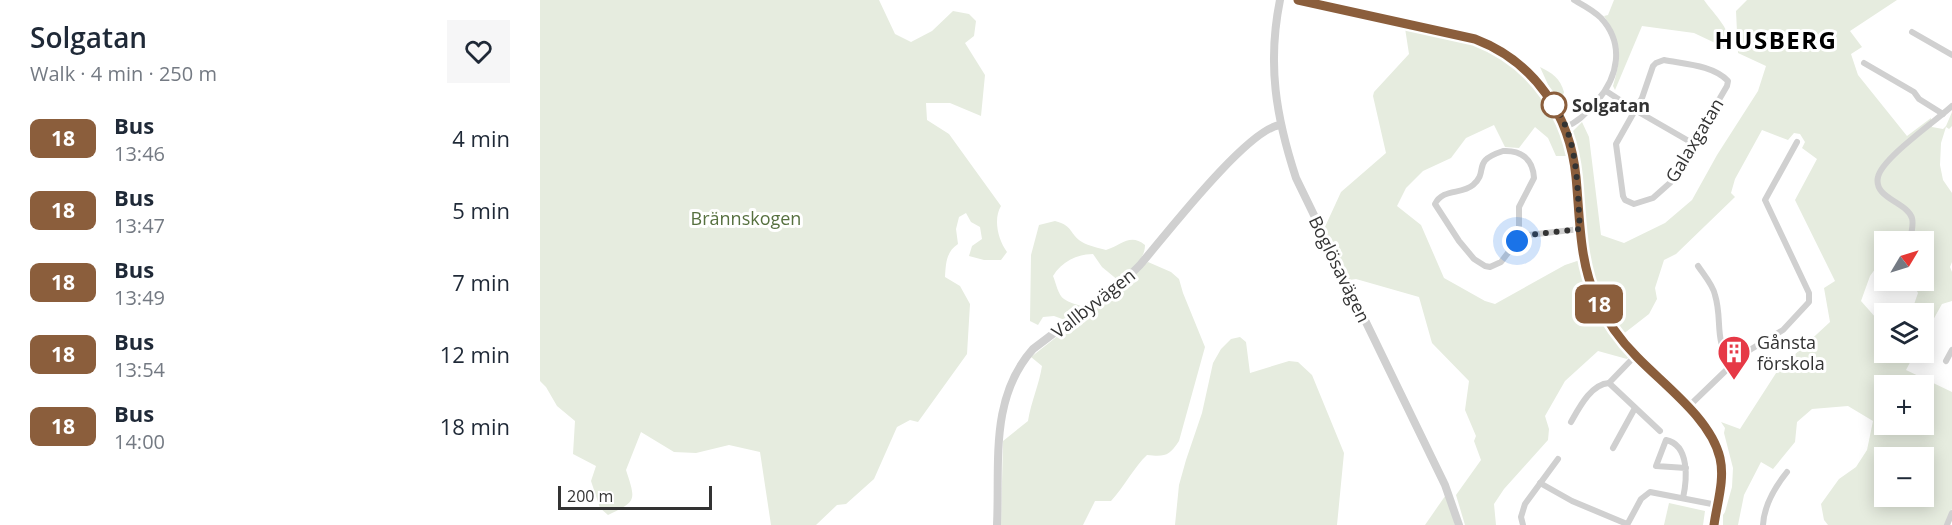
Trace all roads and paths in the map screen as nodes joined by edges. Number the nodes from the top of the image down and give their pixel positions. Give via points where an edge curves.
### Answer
1 (1280, 0) edge
2 (1298, 0) edge
3 (1574, 0) edge
4 (1912, 32) dead end
5 (1949, 53) edge
6 (1952, 60) edge
7 (1864, 63) dead end
8 (1606, 91) junction
9 (1952, 106) edge
10 (1635, 110) junction
11 (1943, 114) junction
12 (1280, 125) junction
13 (1565, 127) junction
14 (1797, 142) dead end
15 (1694, 144) junction
16 (1580, 229) junction
17 (1911, 231) edge
18 (1519, 236) junction
19 (1698, 266) dead end
20 (1952, 350) edge
21 (1635, 356) junction
22 (1946, 360) dead end
23 (1732, 364) junction
24 (1609, 383) junction
25 (1688, 407) junction
26 (1635, 408) junction
27 (1571, 422) dead end
28 (1660, 431) dead end
29 (1613, 448) dead end
30 (1558, 459) dead end
31 (1686, 468) junction
32 (1787, 472) dead end
33 (1540, 483) junction
34 (1683, 498) junction
35 (1717, 505) junction
36 (1952, 513) edge
37 (1627, 524) edge
38 (997, 525) edge
39 (1459, 525) edge
40 (1523, 525) edge
41 (1714, 525) edge
42 (1763, 525) edge
43 (1947, 525) edge

1 - 12 street, Boglösavägen via 1273,69
2 - 13 street via 1462,35 1491,45 1520,64 1542,86
3 - 8 street via 1601,19 1614,42 1616,68
4 - 5 street
5 - 6 street
7 - 11 street
8 - 10 street
8 - 13 street via 1579,120
9 - 11 street
10 - 15 street
10 - 15 street, Galaxgatan via 1616,144 1623,196 1629,202 1647,201 1666,188
10 - 15 street, Galaxgatan via 1653,66 1660,61 1697,66 1723,76 1727,86
11 - 17 street via 1898,149 1878,176 1883,192 1912,219
12 - 38 street, Vallbyvägen via 1267,130 1221,171 1128,277 1023,360 1004,401
12 - 39 street, Boglösavägen via 1296,178 1448,493
13 - 16 street via 1573,156
14 - 23 street via 1765,200 1809,293 1809,302 1783,330 1749,349
16 - 18 street
16 - 21 street via 1583,257 1595,296 1617,335
18 - 18 street via 1519,207 1534,178 1530,162 1518,152 1503,151 1487,157 1472,186 1445,194 1435,204 1459,241 1485,266 1501,262
19 - 23 street via 1714,291 1720,340
20 - 22 street
21 - 24 street
21 - 25 street
23 - 25 street
24 - 26 street
24 - 27 street via 1591,393
25 - 35 street via 1710,434 1720,458
26 - 28 street
26 - 29 street
30 - 33 street
31 - 31 street via 1681,453 1666,440 1656,466
31 - 34 street
32 - 42 street via 1764,513
33 - 37 street
33 - 40 street via 1522,510
34 - 35 street
34 - 37 street via 1650,492 1641,499
35 - 41 street
36 - 43 street

